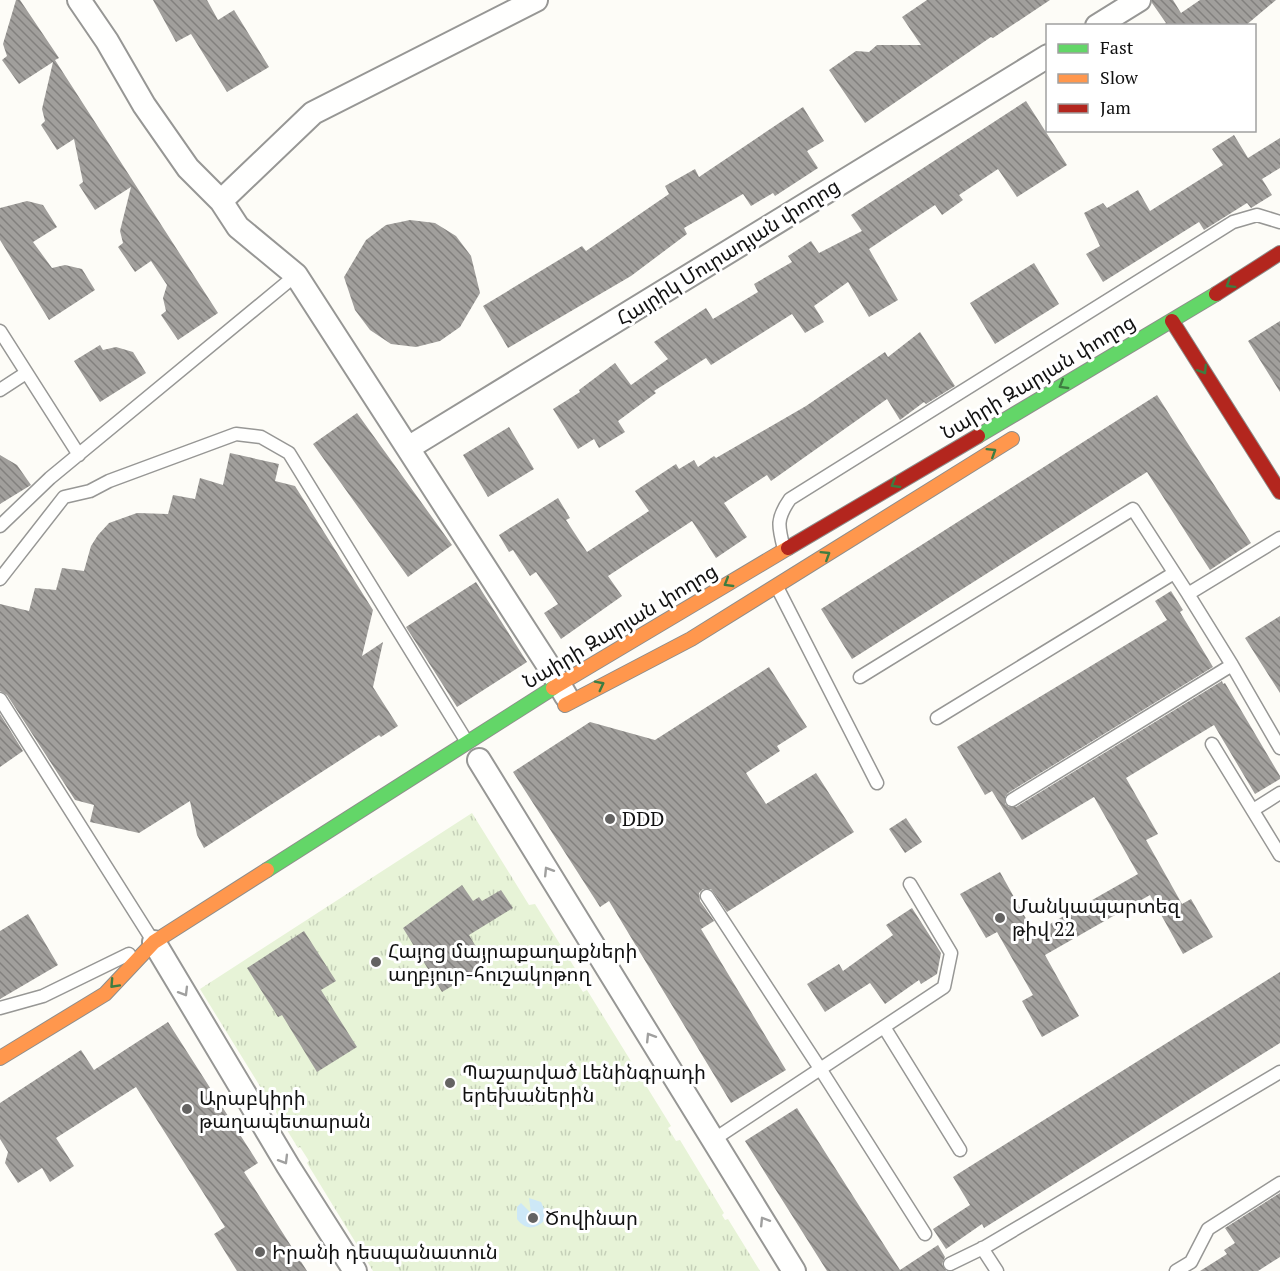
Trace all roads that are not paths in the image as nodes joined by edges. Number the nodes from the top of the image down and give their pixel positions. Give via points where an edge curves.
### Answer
1 (79, 0) edge
2 (536, 0) edge
3 (1139, 0) edge
4 (1100, 24) edge
5 (1046, 57) edge
6 (221, 201) junction
7 (1280, 222) edge
8 (1280, 253) edge
9 (296, 275) junction
10 (1186, 312) junction
11 (1172, 321) junction
12 (0, 331) edge
13 (1175, 338) junction
14 (26, 373) junction
15 (0, 390) edge
16 (1029, 429) dead end
17 (408, 448) junction
18 (79, 455) junction
19 (1280, 492) edge
20 (0, 526) edge
21 (1280, 538) edge
22 (784, 550) junction
23 (1174, 573) junction
24 (0, 579) edge
25 (777, 586) junction
26 (1188, 594) junction
27 (1232, 665) junction
28 (860, 677) dead end
29 (564, 693) junction
30 (0, 699) edge
31 (549, 715) dead end
32 (937, 718) dead end
33 (1212, 744) dead end
34 (1280, 748) edge
35 (476, 756) junction
36 (877, 783) dead end
37 (1280, 793) edge
38 (1011, 800) dead end
39 (1253, 810) junction
40 (1280, 855) edge
41 (910, 884) dead end
42 (707, 896) dead end
43 (164, 951) junction
44 (0, 1008) edge
45 (884, 1027) junction
46 (0, 1058) edge
47 (821, 1070) junction
48 (1280, 1072) edge
49 (713, 1140) junction
50 (960, 1150) dead end
51 (1280, 1183) edge
52 (925, 1234) dead end
53 (984, 1247) junction
54 (950, 1264) dead end
55 (355, 1271) edge
56 (794, 1271) edge
57 (997, 1271) edge
58 (1176, 1271) edge

1 - 6 street via 162,133 188,168
2 - 6 street via 313,113
3 - 4 street
5 - 17 street, Հայրիկ Մուրադյան փողոց
6 - 9 street via 238,227
7 - 22 lane via 1257,215 1233,222 790,499 779,514
8 -> 10 main road, Նաիրի Զարյան փողոց
9 - 17 street
9 - 18 lane
10 - 11 main road, Նաիրի Զարյան փողոց
10 - 13 main road via 1195,326
11 - 13 main road
11 -> 22 main road, Նաիրի Զարյան փողոց
12 - 14 lane
13 -> 19 main road
14 - 15 lane
14 - 18 lane
25 -> 16 main road, Նաիրի Զարյան փողոց
17 - 29 street
18 - 20 lane
21 - 26 lane
22 -> 29 main road, Նաիրի Զարյան փողոց
23 - 26 lane
23 - 28 lane via 1133,508
23 - 32 lane
24 - 35 lane via 64,497 90,492 109,481 236,434 261,437 289,453
29 -> 25 main road, Նաիրի Զարյան փողոց via 691,639
25 - 36 lane
26 - 27 lane
27 - 34 lane
27 - 38 lane
29 - 31 main road, Նաիրի Զարյան փողոց
29 - 35 main road, Նաիրի Զարյան փողոց
30 - 43 lane
33 - 39 lane
35 - 43 main road, Նաիրի Զարյան փողոց
49 -> 35 street
37 - 39 lane
39 - 40 lane
41 - 45 lane via 951,952 944,987
42 - 47 lane
43 - 44 lane
43 -> 46 main road, Նաիրի Զարյան փողոց via 105,994
43 -> 55 street via 288,1166
45 - 47 lane
45 - 50 lane
47 - 49 lane
47 - 52 lane
48 - 53 lane
56 -> 49 street
51 - 58 lane via 1208,1229 1191,1262
53 - 54 lane
53 - 57 lane

